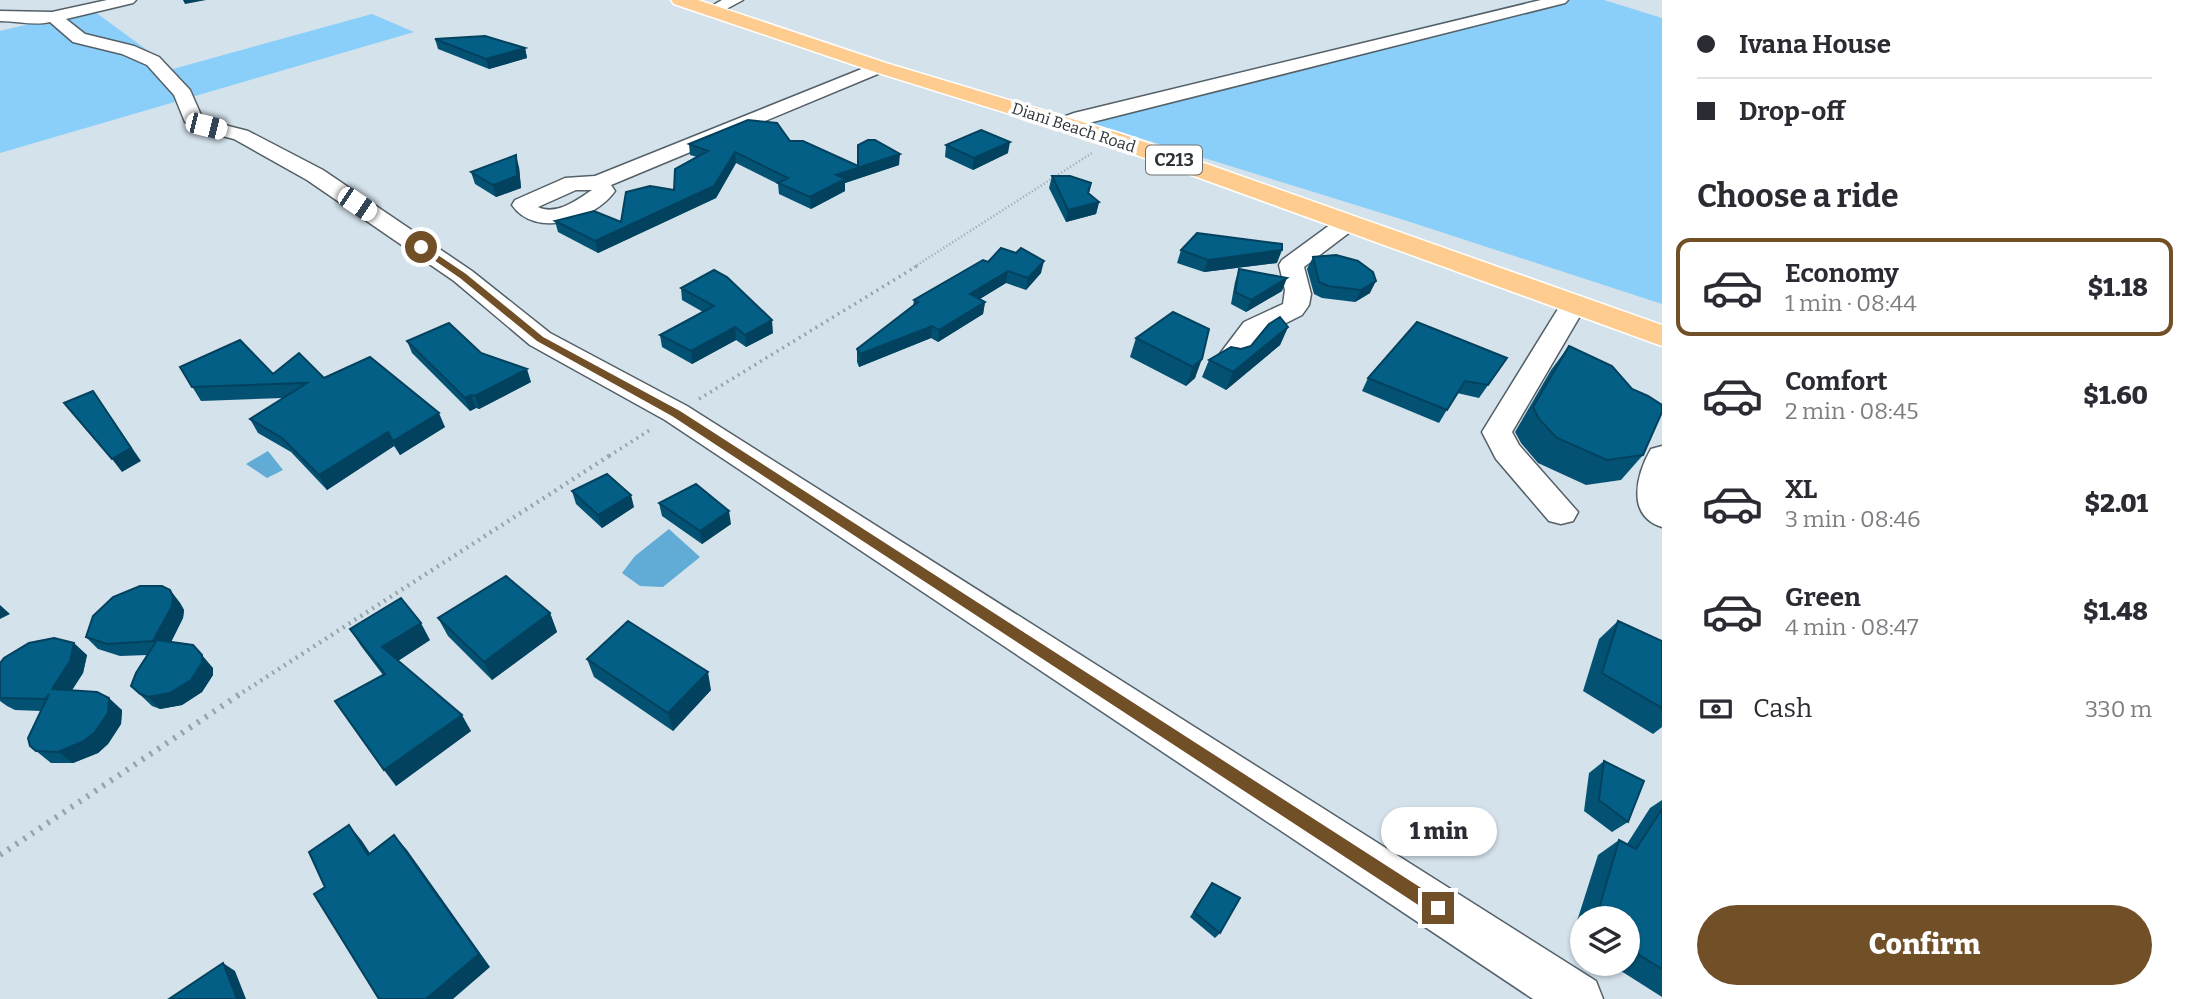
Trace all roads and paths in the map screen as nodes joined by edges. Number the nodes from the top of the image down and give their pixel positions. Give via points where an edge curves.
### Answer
1 (128, 0) edge
2 (680, 0) edge
3 (735, 0) edge
4 (1560, 0) edge
5 (711, 11) junction
6 (0, 16) edge
7 (54, 17) junction
8 (0, 29) edge
9 (879, 66) junction
10 (1065, 123) junction
11 (1114, 139) junction
12 (598, 183) dead end
13 (1346, 224) junction
14 (1574, 304) junction
15 (1662, 336) edge
16 (1233, 355) edge
17 (676, 413) junction
18 (1662, 457) edge
19 (1561, 512) dead end
20 (1662, 514) edge
21 (0, 855) edge
22 (1578, 999) edge

1 - 7 street
2 - 5 main road, Diani Beach Road / C213
3 - 5 street
4 - 10 street
5 - 9 main road, Diani Beach Road / C213
6 - 7 street
7 - 8 street
7 - 17 street via 79,37 153,61 183,94 192,118 241,135 315,175 463,276 540,339
9 - 10 main road, Diani Beach Road / C213
9 - 12 street
10 - 11 main road, Diani Beach Road / C213
11 - 13 main road, Diani Beach Road / C213
11 - 17 path
13 - 14 main road, Diani Beach Road / C213
13 - 16 street via 1291,265 1299,295 1295,308 1259,324
14 - 15 main road, Diani Beach Road / C213
14 - 19 street via 1497,432 1507,451
17 - 21 path via 267,676
17 - 22 street
18 - 20 street via 1652,485 1655,508

